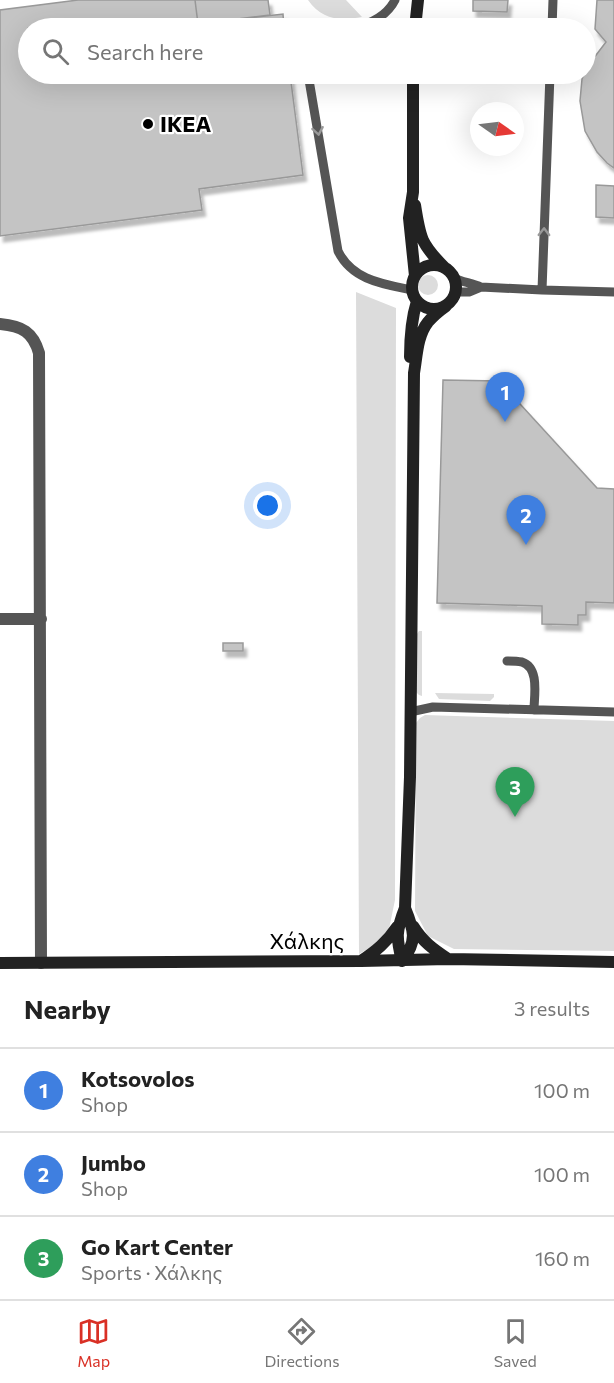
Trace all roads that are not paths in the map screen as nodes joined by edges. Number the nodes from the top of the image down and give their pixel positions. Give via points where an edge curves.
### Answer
1 (395, 0) edge
2 (409, 0) edge
3 (418, 0) edge
4 (553, 0) edge
5 (379, 18) edge
6 (412, 18) edge
7 (415, 18) edge
8 (552, 18) edge
9 (310, 84) edge
10 (413, 84) edge
11 (550, 84) edge
12 (413, 192) junction
13 (445, 268) junction
14 (415, 276) junction
15 (454, 278) junction
16 (481, 287) junction
17 (542, 290) junction
18 (456, 292) junction
19 (614, 292) edge
20 (415, 295) junction
21 (446, 306) junction
22 (0, 324) edge
23 (414, 373) junction
24 (0, 619) edge
25 (41, 619) junction
26 (507, 661) dead end
27 (534, 710) junction
28 (410, 712) junction
29 (614, 712) edge
30 (405, 908) junction
31 (398, 926) junction
32 (413, 926) junction
33 (448, 959) junction
34 (361, 961) junction
35 (614, 962) edge
36 (0, 963) edge
37 (41, 963) junction
38 (403, 965) edge

1 - 5 lane
2 - 6 street
3 - 7 street
4 - 8 lane
9 -> 20 lane via 338,251 359,275
10 - 12 street
17 -> 11 lane
12 - 13 street via 423,242
12 - 14 street via 409,218
13 - 14 street via 425,267
13 - 15 street
14 - 20 street
15 - 16 lane
15 - 18 street
16 - 17 lane
16 - 18 lane
17 - 19 lane
18 - 21 street
20 - 21 street via 422,306
20 - 23 street via 410,338
21 - 23 street via 426,325
22 - 25 street via 27,331 36,341 39,353
23 - 28 street
24 - 25 street
25 - 37 street
26 - 27 lane via 522,662 531,669
27 - 28 lane via 433,707
27 - 29 lane
28 - 30 street
30 - 31 street
30 - 32 street
31 - 34 street via 376,952
31 - 38 street
32 - 33 street via 432,949
32 - 38 street via 410,951
33 - 35 street, Χάλκης
33 - 38 street, Χάλκης
34 - 37 street, Χάλκης
34 - 38 street, Χάλκης
36 - 37 street, Χάλκης

